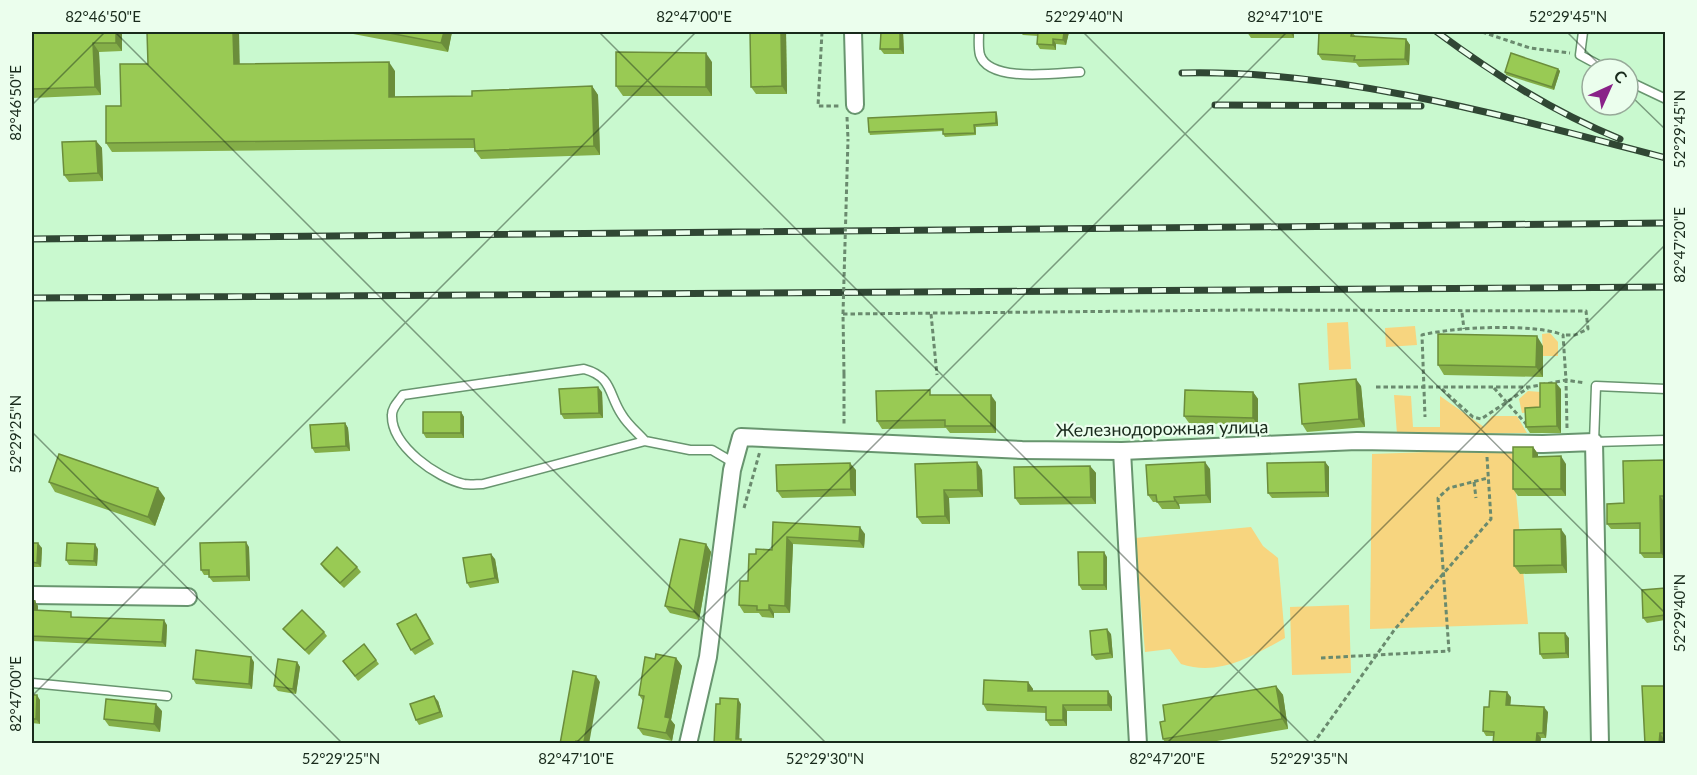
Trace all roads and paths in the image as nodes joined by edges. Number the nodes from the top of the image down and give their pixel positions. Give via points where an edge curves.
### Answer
1 (822, 32) edge
2 (853, 32) edge
3 (979, 32) edge
4 (1482, 32) edge
5 (1583, 32) edge
6 (1580, 55) junction
7 (1584, 57) edge
8 (1080, 72) dead end
9 (1640, 87) edge
10 (1665, 99) edge
11 (849, 109) junction
12 (1462, 312) junction
13 (843, 314) junction
14 (931, 314) junction
15 (1464, 329) junction
16 (1563, 335) junction
17 (937, 375) dead end
18 (1566, 380) junction
19 (1596, 386) junction
20 (1376, 387) dead end
21 (1424, 387) junction
22 (1441, 387) junction
23 (1530, 387) junction
24 (1494, 388) junction
25 (1665, 389) edge
26 (1508, 404) junction
27 (1425, 417) dead end
28 (1527, 424) edge
29 (844, 431) dead end
30 (764, 438) junction
31 (1665, 440) edge
32 (645, 441) junction
33 (1594, 442) junction
34 (1486, 443) junction
35 (1567, 443) junction
36 (1122, 451) junction
37 (734, 463) junction
38 (1488, 478) junction
39 (1474, 482) junction
40 (1476, 498) dead end
41 (744, 510) dead end
42 (1443, 572) junction
43 (32, 595) edge
44 (188, 597) dead end
45 (1374, 657) junction
46 (1321, 658) dead end
47 (32, 683) edge
48 (167, 696) dead end
49 (688, 744) edge
50 (1137, 744) edge
51 (1313, 744) edge
52 (1600, 744) edge

1 - 11 path via 818,106
2 - 11 street
3 - 8 lane via 983,61 1002,71 1014,75
4 - 6 path via 1530,48
5 - 6 lane
6 - 7 lane
9 - 10 lane
11 - 13 path, bridge
12 - 14 path
12 - 15 path
12 - 16 path via 1586,311 1588,329
13 - 14 path
13 - 29 path, bridge
14 - 17 path
15 - 16 path via 1550,329
15 - 21 path via 1422,335
16 - 18 path
18 - 19 path
18 - 23 path
18 - 35 path
19 - 25 lane
19 - 33 lane
20 - 21 path
21 - 22 path
21 - 27 path
22 - 24 path
22 - 26 path via 1473,417 1481,419
23 - 24 path
23 - 26 path
24 - 26 path
26 - 28 path
30 - 36 street, Железнодорожная улица
30 - 37 street, Железнодорожная улица via 741,437
30 - 41 path
31 - 33 lane
32 - 32 lane via 483,484 465,484 438,474 416,459 400,438 392,416 403,395 584,369 597,373 608,384 622,416
32 - 37 lane via 712,450
33 - 35 street, Железнодорожная улица
33 - 52 street
34 - 35 street, Железнодорожная улица
34 - 36 street, Железнодорожная улица via 1357,441
34 - 38 path
36 - 50 street
37 - 49 street, Железнодорожная улица via 708,657
38 - 39 path
38 - 42 path via 1491,519
39 - 40 path
39 - 42 path via 1449,488 1438,498
42 - 45 path
42 - 45 path via 1449,651
43 - 44 street
45 - 46 path
45 - 51 path
47 - 48 lane

